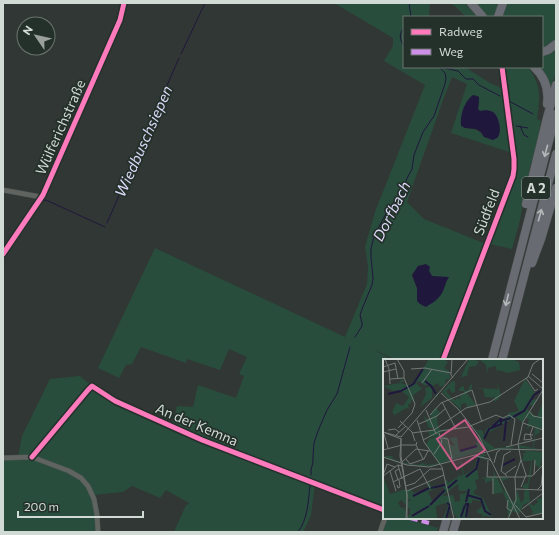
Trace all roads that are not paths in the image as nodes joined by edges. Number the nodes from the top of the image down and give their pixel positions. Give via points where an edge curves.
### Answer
1 (124, 3) edge
2 (471, 3) edge
3 (502, 3) edge
4 (482, 16) edge
5 (498, 16) edge
6 (556, 44) edge
7 (543, 52) edge
8 (502, 68) edge
9 (535, 68) edge
10 (556, 85) edge
11 (556, 114) edge
12 (546, 118) junction
13 (556, 154) edge
14 (556, 188) edge
15 (3, 190) edge
16 (41, 197) junction
17 (3, 254) edge
18 (517, 263) junction
19 (520, 293) junction
20 (443, 359) edge
21 (492, 359) edge
22 (502, 359) edge
23 (32, 457) junction
24 (3, 458) edge
25 (383, 510) edge
26 (385, 519) edge
27 (447, 519) edge
28 (457, 519) edge
29 (98, 532) edge
30 (380, 532) edge
31 (443, 532) edge
32 (453, 532) edge

1 - 16 street, Wülferichstraße via 120,20
2 - 4 highway
3 - 5 highway
6 - 7 highway
8 - 20 street, Südfeld via 514,159 513,176
9 - 12 highway via 542,76 546,87
10 - 12 highway
11 -> 18 highway, A 2
12 - 18 highway via 516,246
19 -> 13 highway, A 2
14 - 19 highway via 528,277
15 - 16 street
16 - 17 street, Wülferichstraße
18 -> 21 highway, A 2
19 - 22 highway, A 2
23 - 24 street
23 - 25 street, An der Kemna via 92,386 115,402 202,440
23 - 29 street via 69,471 84,482 94,499
26 - 30 street
27 - 31 highway
28 - 32 highway

